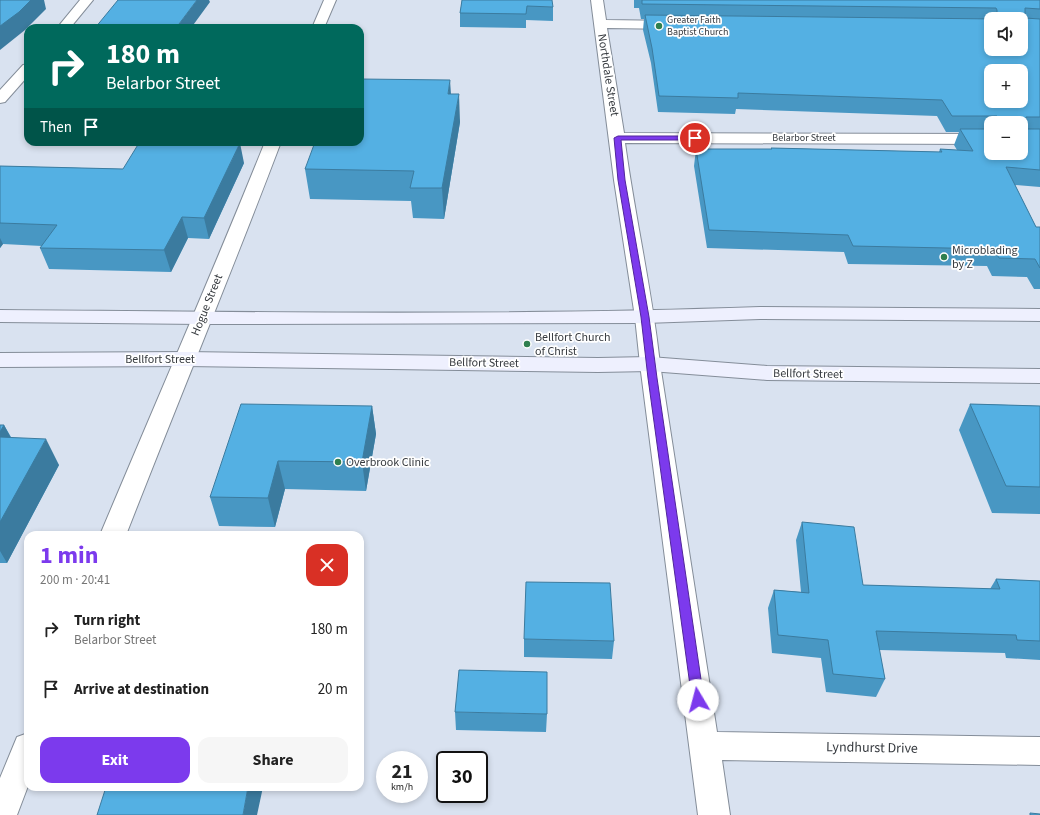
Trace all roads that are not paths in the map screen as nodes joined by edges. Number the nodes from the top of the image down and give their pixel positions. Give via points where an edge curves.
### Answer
1 (87, 0) edge
2 (330, 0) edge
3 (597, 0) edge
4 (66, 24) edge
5 (320, 24) edge
6 (600, 24) junction
7 (687, 25) edge
8 (24, 72) edge
9 (0, 99) edge
10 (618, 138) junction
11 (984, 139) edge
12 (271, 146) edge
13 (1040, 315) edge
14 (0, 316) edge
15 (645, 317) junction
16 (202, 318) junction
17 (186, 359) junction
18 (0, 360) edge
19 (650, 364) junction
20 (1040, 376) edge
21 (115, 531) edge
22 (704, 746) junction
23 (1040, 750) edge
24 (24, 757) edge
25 (1, 815) edge
26 (714, 815) edge

1 - 4 street
2 - 5 street
3 - 6 street, Northdale Street
6 - 7 street
6 - 10 street, Northdale Street
8 - 9 street
10 - 11 street, Belarbor Street
10 - 15 street, Northdale Street via 622,180
12 - 16 street, Hogue Street
13 - 15 main road via 760,312
14 - 16 main road
15 - 16 main road
15 - 19 street, Northdale Street
16 - 17 street, Hogue Street
17 - 18 main road, Bellfort Street
17 - 19 main road, Bellfort Street
17 - 21 street, Hogue Street
19 - 20 main road, Bellfort Street via 767,373
19 - 22 street, Northdale Street
22 - 23 street, Lyndhurst Drive
22 - 26 street, Northdale Street
24 - 25 street

